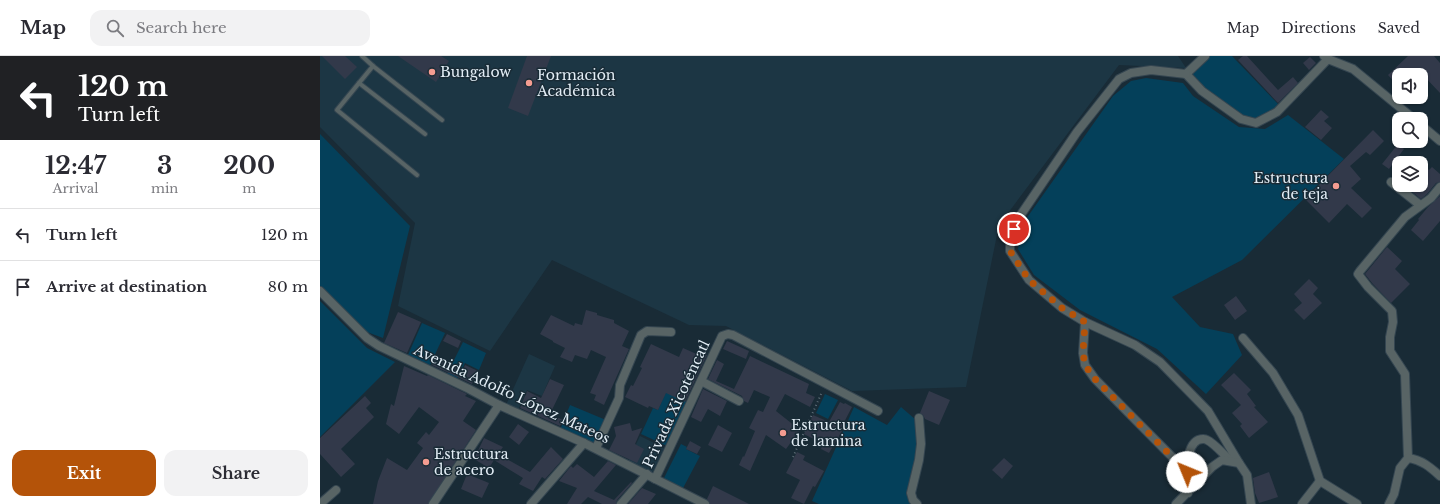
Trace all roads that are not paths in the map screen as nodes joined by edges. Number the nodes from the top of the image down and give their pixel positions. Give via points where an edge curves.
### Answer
1 (362, 56) edge
2 (1205, 56) edge
3 (1326, 57) edge
4 (373, 66) junction
5 (1186, 74) junction
6 (359, 83) junction
7 (1405, 112) edge
8 (442, 120) dead end
9 (1428, 131) edge
10 (425, 134) dead end
11 (1440, 141) edge
12 (417, 175) dead end
13 (1391, 182) dead end
14 (1440, 187) edge
15 (1420, 205) junction
16 (320, 291) edge
17 (1085, 322) junction
18 (671, 332) dead end
19 (1243, 338) dead end
20 (701, 381) junction
21 (739, 401) dead end
22 (499, 405) junction
23 (878, 411) dead end
24 (919, 418) dead end
25 (584, 443) junction
26 (596, 448) junction
27 (1408, 458) junction
28 (1230, 460) junction
29 (1238, 463) junction
30 (1187, 472) junction
31 (647, 474) junction
32 (1440, 476) edge
33 (655, 479) junction
34 (1320, 481) junction
35 (336, 490) dead end
36 (1188, 493) junction
37 (320, 504) edge
38 (433, 504) edge
39 (532, 504) edge
40 (621, 504) edge
41 (705, 504) edge
42 (917, 504) edge
43 (1176, 504) edge
44 (1251, 504) edge
45 (1302, 504) edge
46 (1357, 504) edge
47 (1389, 504) edge

1 - 4 lane
2 - 5 street
3 - 5 street via 1277,112 1256,123 1241,119 1202,91
3 - 7 street via 1353,69
4 - 6 lane
4 - 8 lane
5 - 17 street via 1151,70 1131,73 1119,79 1077,132 1018,219 1010,238 1010,251 1029,280 1062,308
6 - 10 lane
6 - 12 lane via 337,110
9 - 11 street
13 - 15 street
14 - 15 street via 1431,198
15 - 27 street via 1405,217 1358,274 1392,311 1390,351 1406,374
16 - 22 street, Avenida Adolfo López Mateos via 378,346
17 - 29 street via 1135,345 1160,362 1208,411
17 - 30 street via 1085,365 1095,379
18 - 26 street via 646,331 641,335 620,385 619,398
19 - 34 street via 1273,373 1298,415
20 - 21 street
20 - 23 street, Privada Xicoténcatl via 722,336 728,334
20 - 33 street, Privada Xicoténcatl
22 - 25 street, Avenida Adolfo López Mateos
22 - 38 street
24 - 42 street via 921,444 911,493 912,500
25 - 26 street, Avenida Adolfo López Mateos
25 - 39 street
26 - 31 street, Avenida Adolfo López Mateos
27 - 32 street via 1426,464
27 - 47 street via 1400,468
28 - 29 street
28 - 30 street via 1202,438 1195,441 1190,451
28 - 36 street via 1222,460
29 - 44 street via 1247,475
30 - 36 street
31 - 33 street, Avenida Adolfo López Mateos
31 - 40 street
33 - 41 street, Avenida Adolfo López Mateos
34 - 45 street
34 - 46 street
35 - 37 street
36 - 43 street

